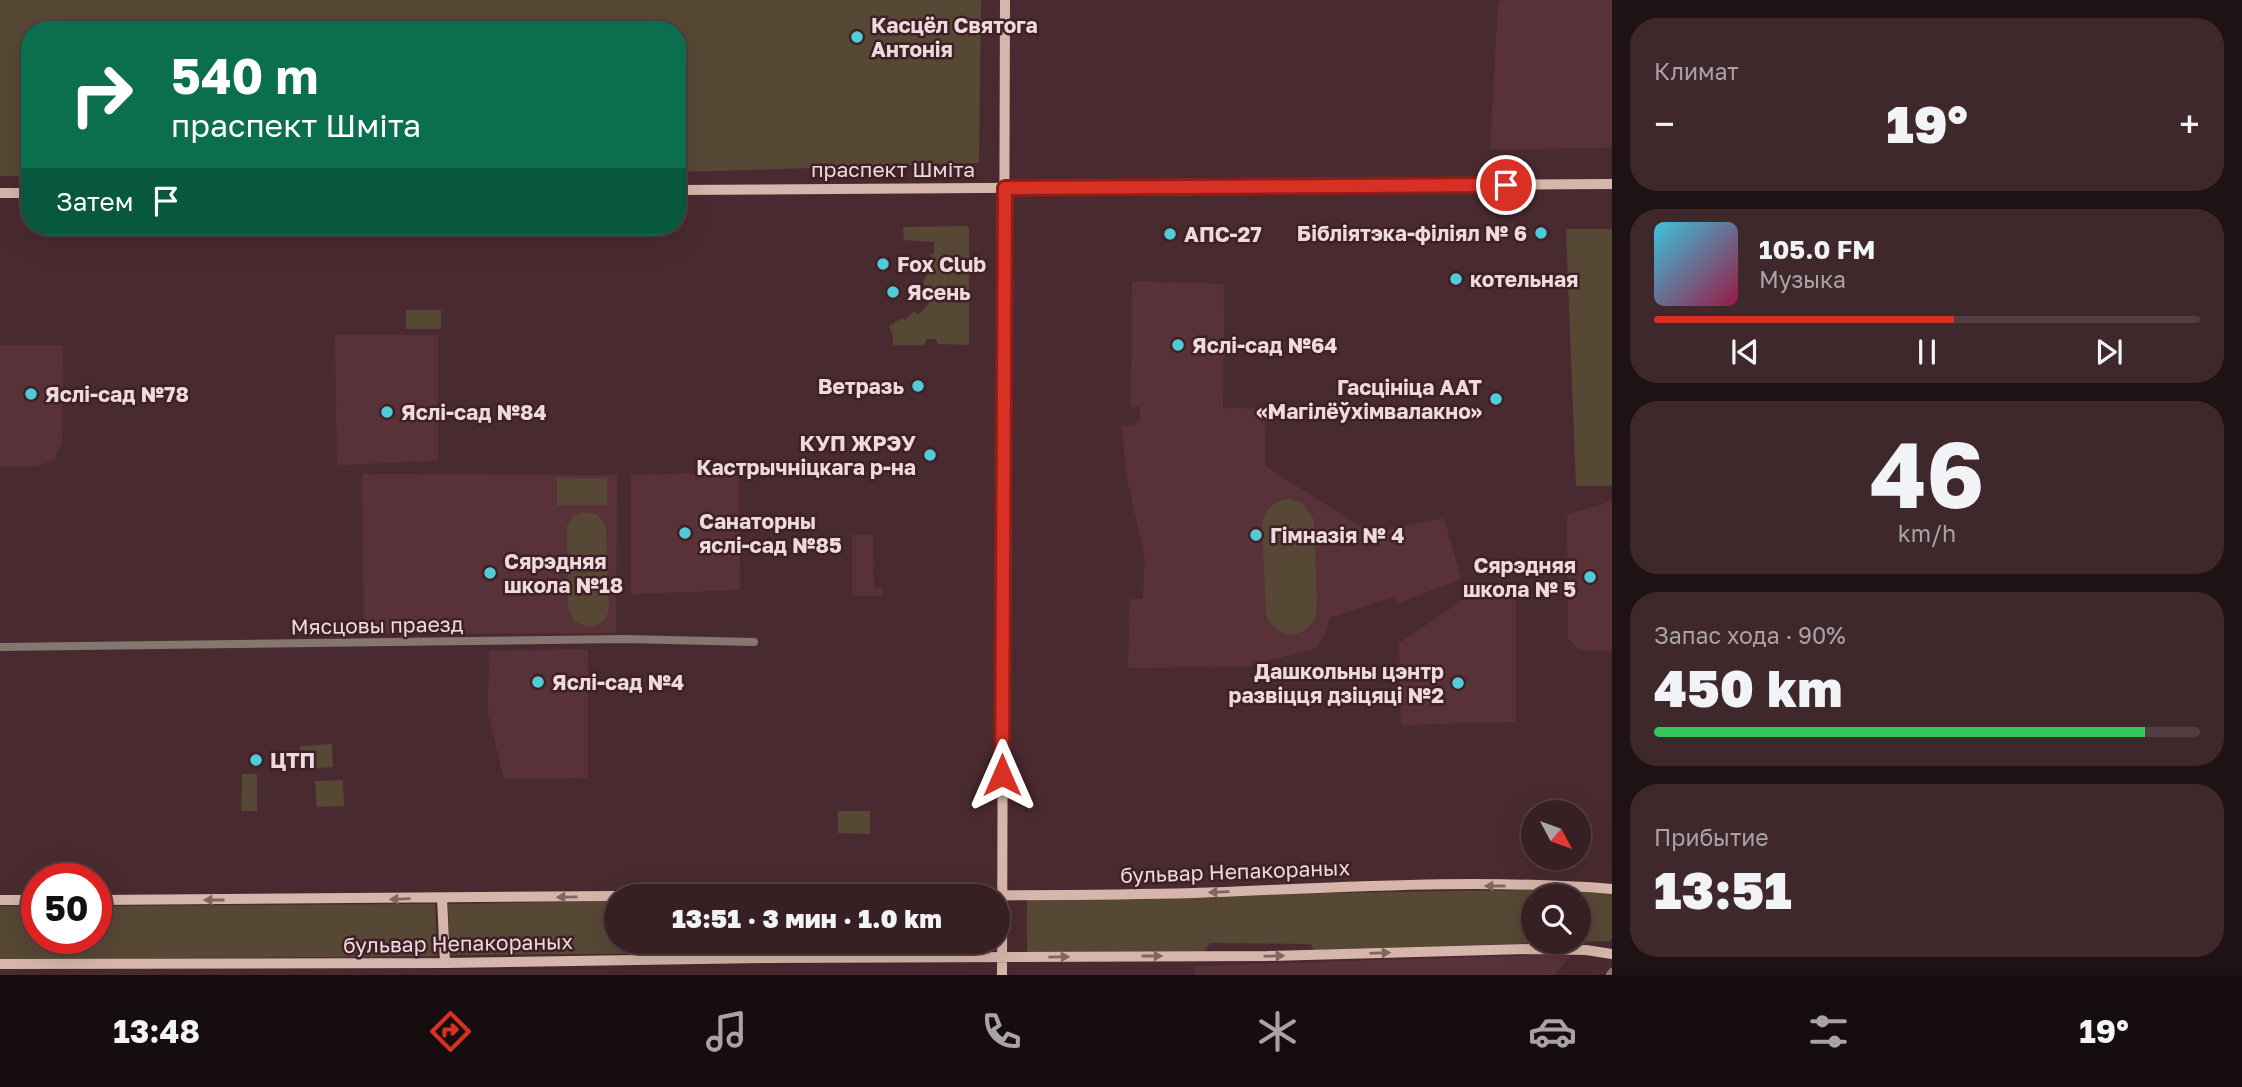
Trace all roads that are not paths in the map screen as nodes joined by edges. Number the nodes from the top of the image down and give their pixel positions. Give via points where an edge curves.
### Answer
1 (1006, 0) edge
2 (1612, 184) edge
3 (1005, 188) junction
4 (686, 190) edge
5 (0, 193) edge
6 (21, 193) edge
7 (754, 642) dead end
8 (0, 648) edge
9 (1002, 884) edge
10 (1612, 889) edge
11 (1010, 894) edge
12 (604, 896) edge
13 (442, 898) junction
14 (0, 900) edge
15 (21, 900) edge
16 (112, 900) edge
17 (1001, 954) edge
18 (1612, 954) edge
19 (1001, 958) junction
20 (445, 963) junction
21 (0, 964) edge
22 (1002, 975) edge

1 - 3 main road
2 - 3 main road, праспект Шміта
3 - 4 main road, праспект Шміта
3 - 9 main road
5 - 6 main road
7 - 8 street, Мясцовы праезд via 618,639
10 -> 11 main road, бульвар Непакораных via 1375,886
12 -> 13 main road
13 -> 16 main road
13 - 20 main road
14 - 15 main road
17 - 19 main road
19 -> 18 main road, бульвар Непакораных via 1529,949
19 - 20 main road, бульвар Непакораных
19 - 22 main road
20 - 21 main road, бульвар Непакораных

